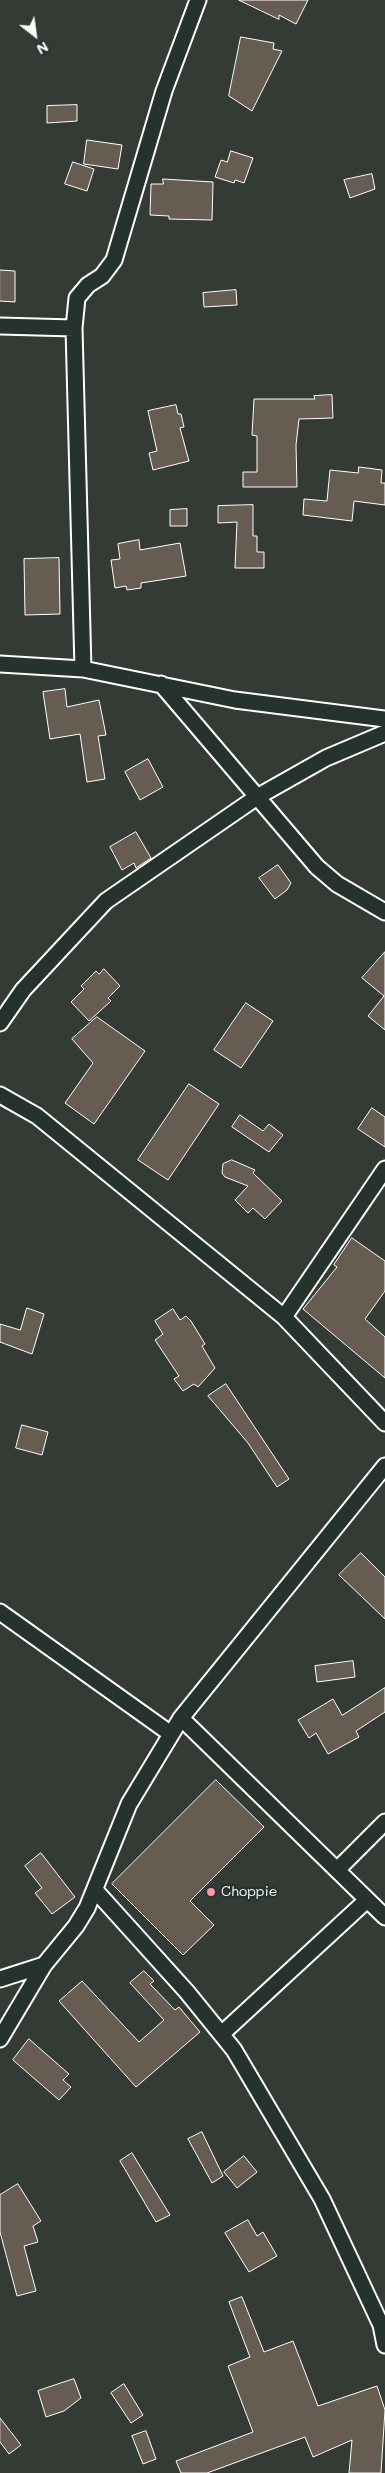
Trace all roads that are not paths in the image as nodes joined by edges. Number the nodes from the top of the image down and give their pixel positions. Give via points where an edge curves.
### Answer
1 (198, 0) edge
2 (0, 326) edge
3 (74, 328) junction
4 (0, 664) edge
5 (83, 669) junction
6 (162, 684) junction
7 (385, 719) edge
8 (385, 733) edge
9 (257, 797) junction
10 (385, 912) edge
11 (0, 1024) edge
12 (0, 1095) edge
13 (385, 1169) edge
14 (284, 1317) junction
15 (385, 1423) edge
16 (384, 1471) edge
17 (0, 1612) edge
18 (181, 1718) junction
19 (171, 1734) junction
20 (385, 1822) edge
21 (337, 1870) junction
22 (95, 1890) junction
23 (367, 1900) junction
24 (385, 1917) edge
25 (44, 1965) junction
26 (0, 1979) edge
27 (227, 2029) dead end
28 (0, 2039) edge
29 (385, 2345) edge

1 - 3 street via 164,91 114,260 102,276 77,298
2 - 3 street
3 - 5 street
4 - 5 street
5 - 6 street
6 - 7 street via 235,700
6 - 9 street
8 - 9 street via 326,758
9 - 10 street via 317,867 337,884
9 - 11 street via 106,901 24,990
12 - 14 street via 37,1116
13 - 14 street
14 - 15 street
16 - 18 street
17 - 19 street
18 - 19 street
18 - 21 street
19 - 22 street via 129,1804
20 - 21 street
21 - 23 street
22 - 25 street via 76,1926
22 - 29 street via 188,1992 234,2050 322,2199 381,2325
23 - 24 street
23 - 27 street
25 - 26 street
25 - 28 street

